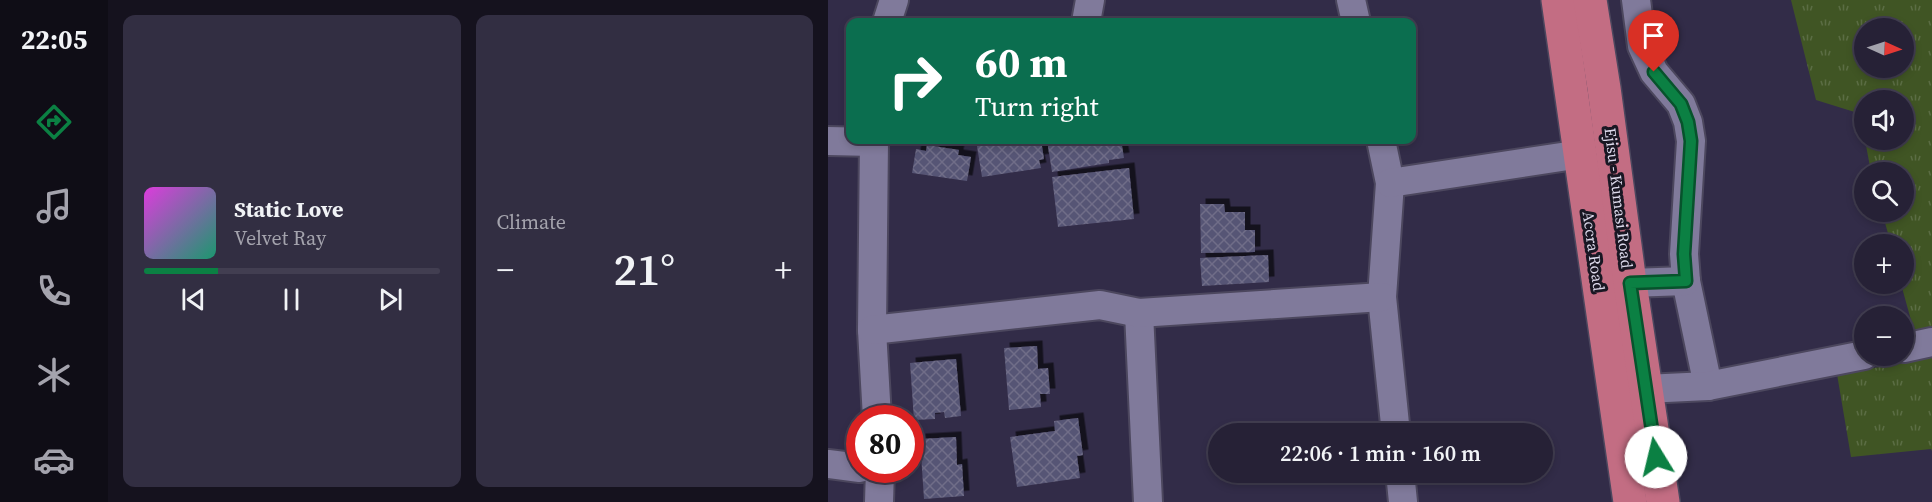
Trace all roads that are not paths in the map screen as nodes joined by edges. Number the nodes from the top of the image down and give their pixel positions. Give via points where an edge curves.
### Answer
1 (894, 0) edge
2 (1090, 0) edge
3 (1352, 0) edge
4 (1558, 0) edge
5 (1590, 0) edge
6 (1636, 0) edge
7 (888, 18) edge
8 (1087, 18) edge
9 (1355, 18) edge
10 (828, 141) edge
11 (846, 141) edge
12 (874, 144) edge
13 (1382, 144) edge
14 (1581, 154) junction
15 (1390, 183) junction
16 (1686, 281) junction
17 (1630, 283) junction
18 (1383, 297) junction
19 (1139, 313) junction
20 (872, 330) junction
21 (1932, 342) edge
22 (1914, 346) edge
23 (1854, 357) edge
24 (1708, 386) junction
25 (1645, 389) junction
26 (876, 405) edge
27 (1395, 423) edge
28 (828, 464) edge
29 (846, 466) edge
30 (880, 483) edge
31 (1401, 483) edge
32 (879, 502) edge
33 (1148, 502) edge
34 (1403, 502) edge
35 (1630, 502) edge
36 (1663, 502) edge

1 - 7 street
2 - 8 street
3 - 9 street
4 - 14 highway, Accra Road
5 - 17 highway, Ejisu - Kumasi Road
6 - 16 street via 1642,46 1654,72 1681,104 1688,122 1691,141
10 - 11 street
12 - 20 street
13 - 15 street
14 - 15 street
14 - 35 highway, Accra Road
15 - 18 street
16 - 17 street
16 - 24 street
17 - 25 highway, Ejisu - Kumasi Road
18 - 19 street
18 - 27 street
19 - 20 street via 1100,305
19 - 33 street
20 - 26 street
21 - 22 street
23 - 24 street
24 - 25 street
25 - 36 highway, Ejisu - Kumasi Road
28 - 29 street
30 - 32 street
31 - 34 street

